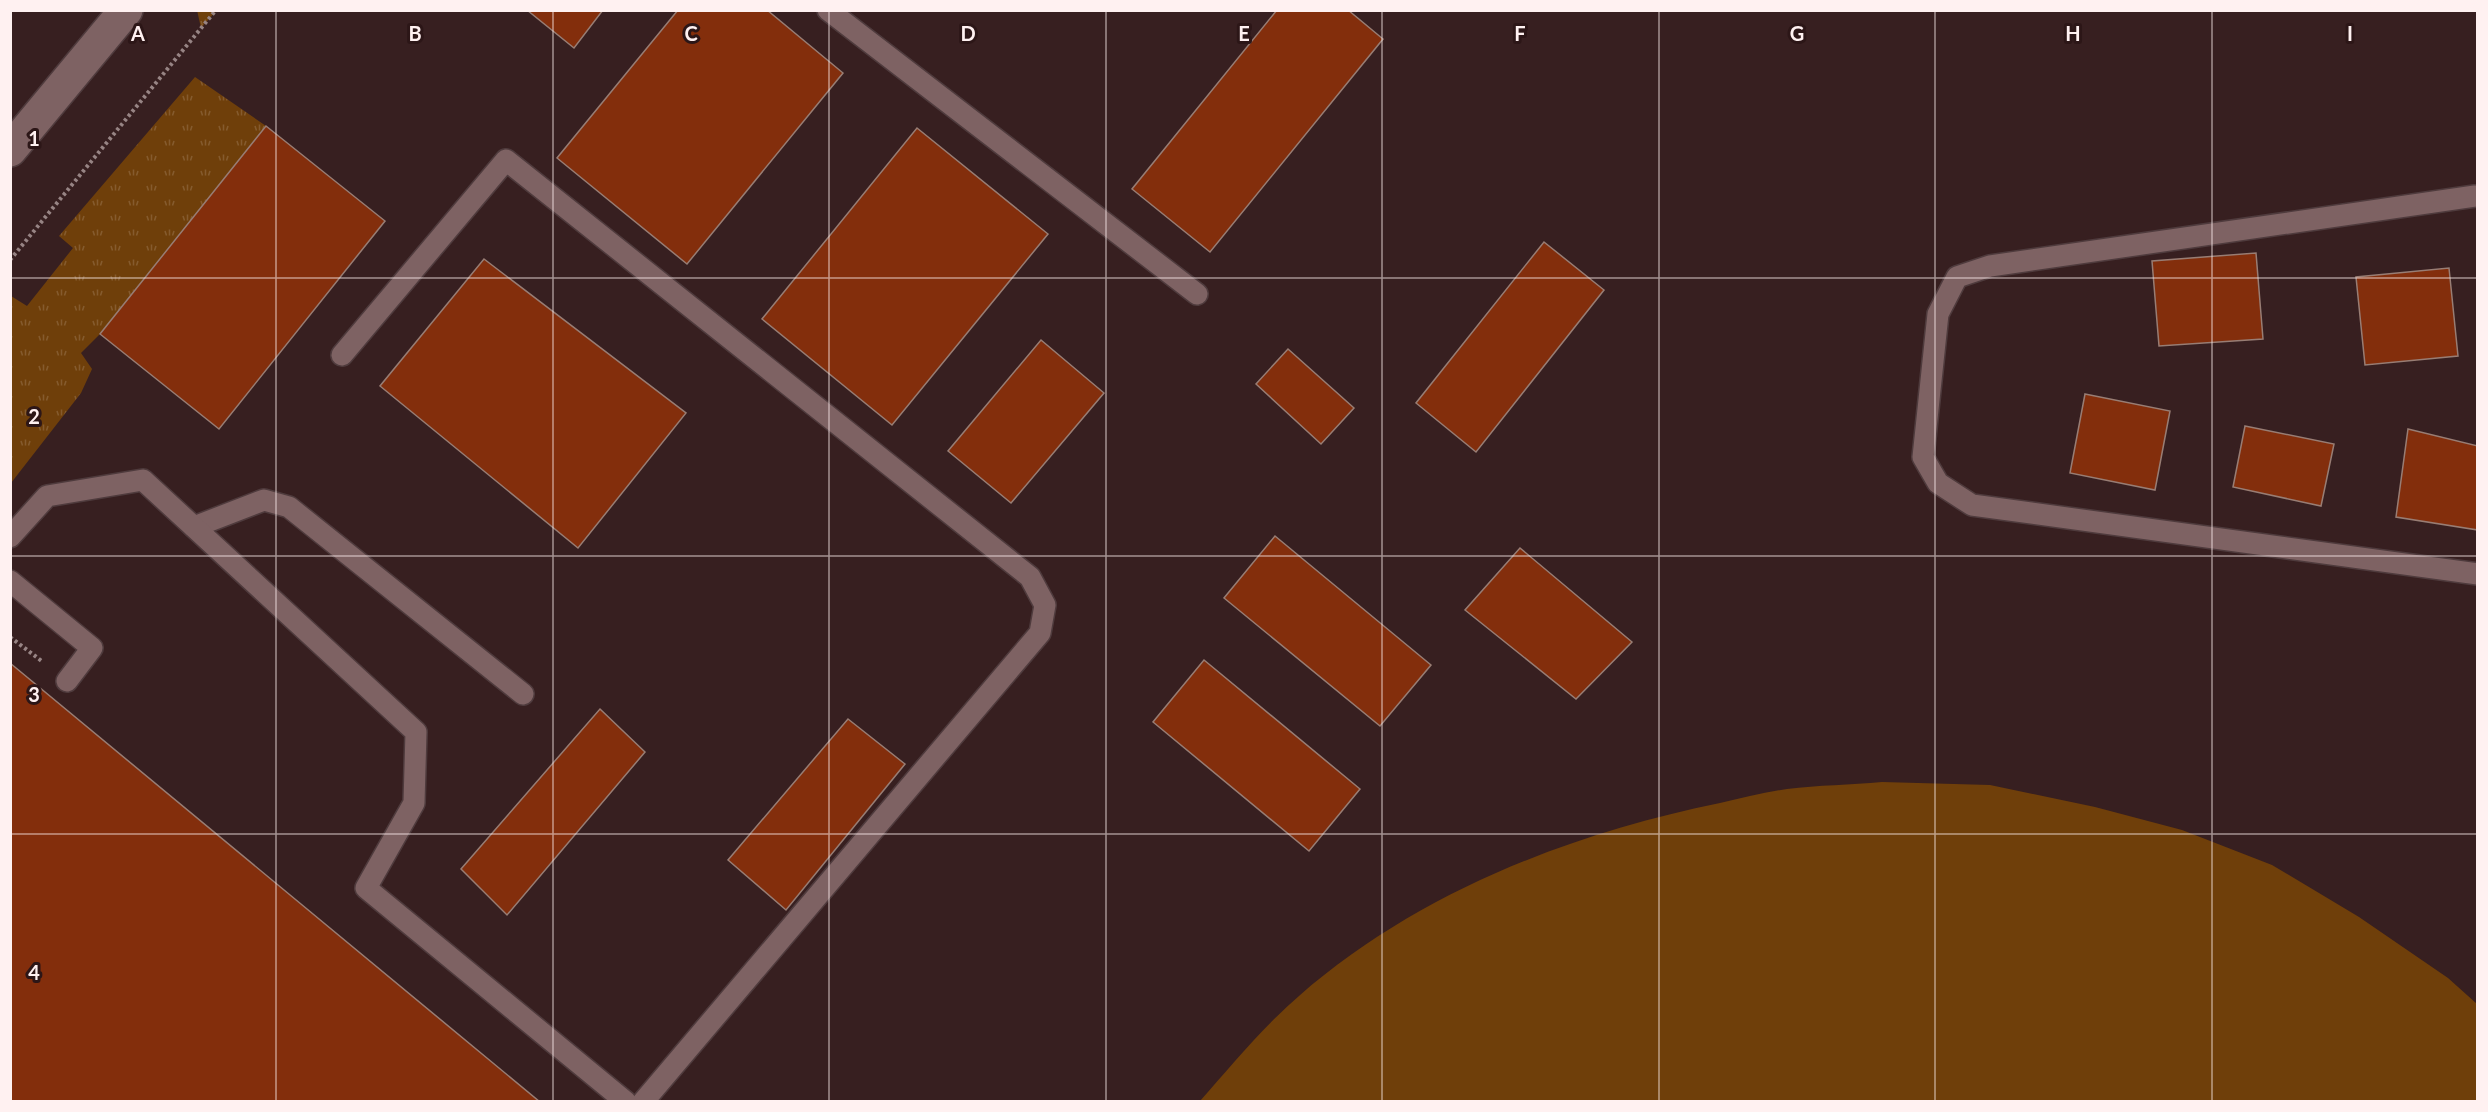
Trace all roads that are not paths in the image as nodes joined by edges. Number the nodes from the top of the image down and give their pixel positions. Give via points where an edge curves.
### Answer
1 (126, 10) edge
2 (828, 10) edge
3 (10, 150) edge
4 (2477, 197) edge
5 (1197, 294) dead end
6 (342, 355) dead end
7 (194, 527) junction
8 (10, 537) edge
9 (2478, 574) edge
10 (10, 581) edge
11 (67, 681) road end
12 (523, 694) dead end
13 (626, 1101) edge
14 (643, 1101) edge

1 - 3 street
2 - 5 lane
4 - 9 lane via 1990,266 1957,277 1938,314 1923,457 1938,483 1972,505
6 - 14 lane via 506,160 1030,577 1045,605 1040,633
7 - 8 lane via 143,480 47,496
7 - 12 lane via 264,500 289,507
7 - 13 lane via 416,732 414,803 366,888
10 - 11 lane via 92,648

